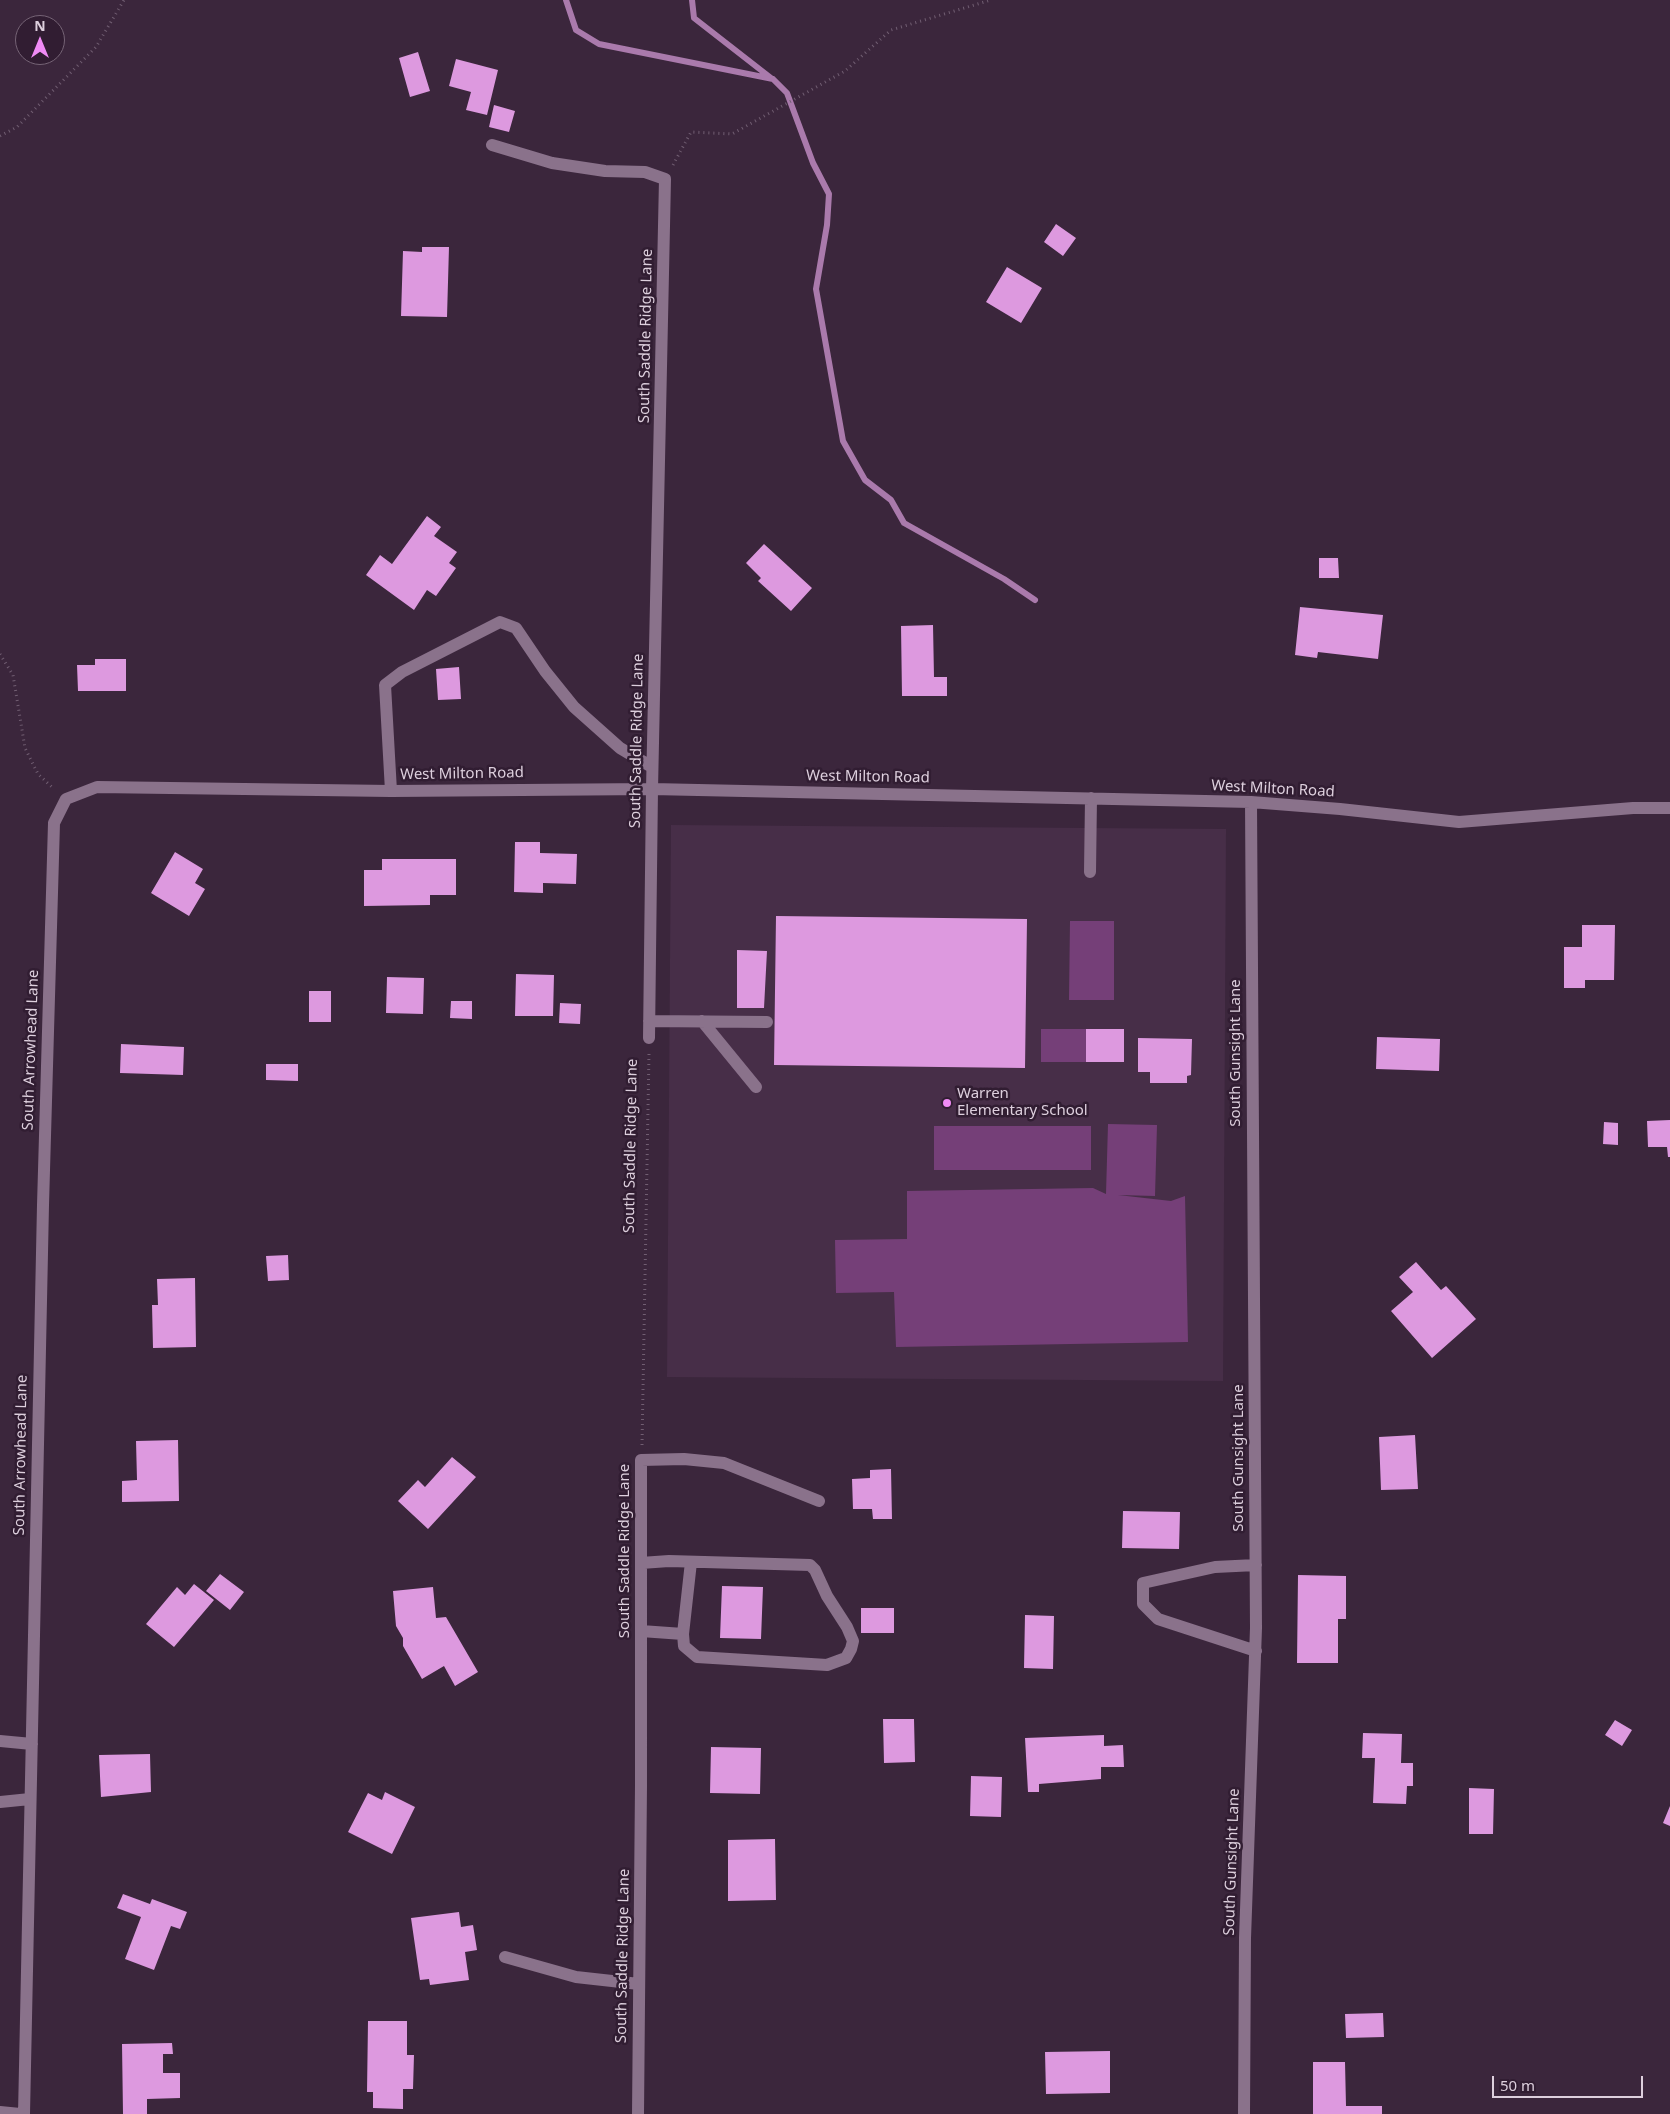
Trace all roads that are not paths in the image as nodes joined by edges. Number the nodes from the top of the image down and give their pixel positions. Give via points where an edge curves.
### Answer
1 (492, 146) dead end
2 (652, 767) junction
3 (652, 789) junction
4 (391, 791) junction
5 (1090, 798) junction
6 (66, 799) joint
7 (1251, 802) junction
8 (1670, 808) edge
9 (1090, 872) dead end
10 (649, 1021) junction
11 (702, 1021) junction
12 (767, 1022) dead end
13 (649, 1038) road end
14 (756, 1087) dead end
15 (819, 1501) dead end
16 (691, 1562) junction
17 (641, 1563) junction
18 (1256, 1565) junction
19 (641, 1631) junction
20 (683, 1634) junction
21 (1256, 1651) junction
22 (0, 1741) edge
23 (32, 1744) junction
24 (30, 1799) junction
25 (0, 1802) edge
26 (505, 1957) dead end
27 (639, 1984) junction
28 (0, 2112) edge
29 (20, 2114) edge
30 (24, 2114) edge
31 (638, 2114) edge
32 (1244, 2114) edge

1 - 2 street, South Saddle Ridge Lane via 552,162 645,172 665,179
2 - 3 street, South Saddle Ridge Lane
2 - 4 street via 620,748 574,707 516,628 500,622 402,672 385,685
3 - 4 street, West Milton Road
3 - 5 street, West Milton Road
3 - 10 street, South Saddle Ridge Lane
4 - 6 street, West Milton Road via 96,786
5 - 7 street, West Milton Road
5 - 9 street
6 - 23 street, South Arrowhead Lane via 54,823
7 - 8 street, West Milton Road via 1459,822
7 - 18 street, South Gunsight Lane
10 - 11 street
10 - 13 street, South Saddle Ridge Lane
11 - 12 street
11 - 14 street
15 - 17 street, South Saddle Ridge Lane via 724,1463 684,1459 641,1460
16 - 17 street
16 - 20 street
16 - 20 street via 810,1565 853,1641 846,1658 827,1665 697,1657 684,1646
17 - 19 street, South Saddle Ridge Lane
18 - 21 street, South Gunsight Lane
18 - 21 street via 1215,1567 1144,1583 1144,1604 1158,1619
19 - 20 street
19 - 27 street, South Saddle Ridge Lane
21 - 32 street, South Gunsight Lane via 1245,1938
22 - 23 street
23 - 24 street, South Arrowhead Lane
24 - 25 street
24 - 30 street, South Arrowhead Lane
26 - 27 street via 576,1977
27 - 31 street, South Saddle Ridge Lane
28 - 29 street

